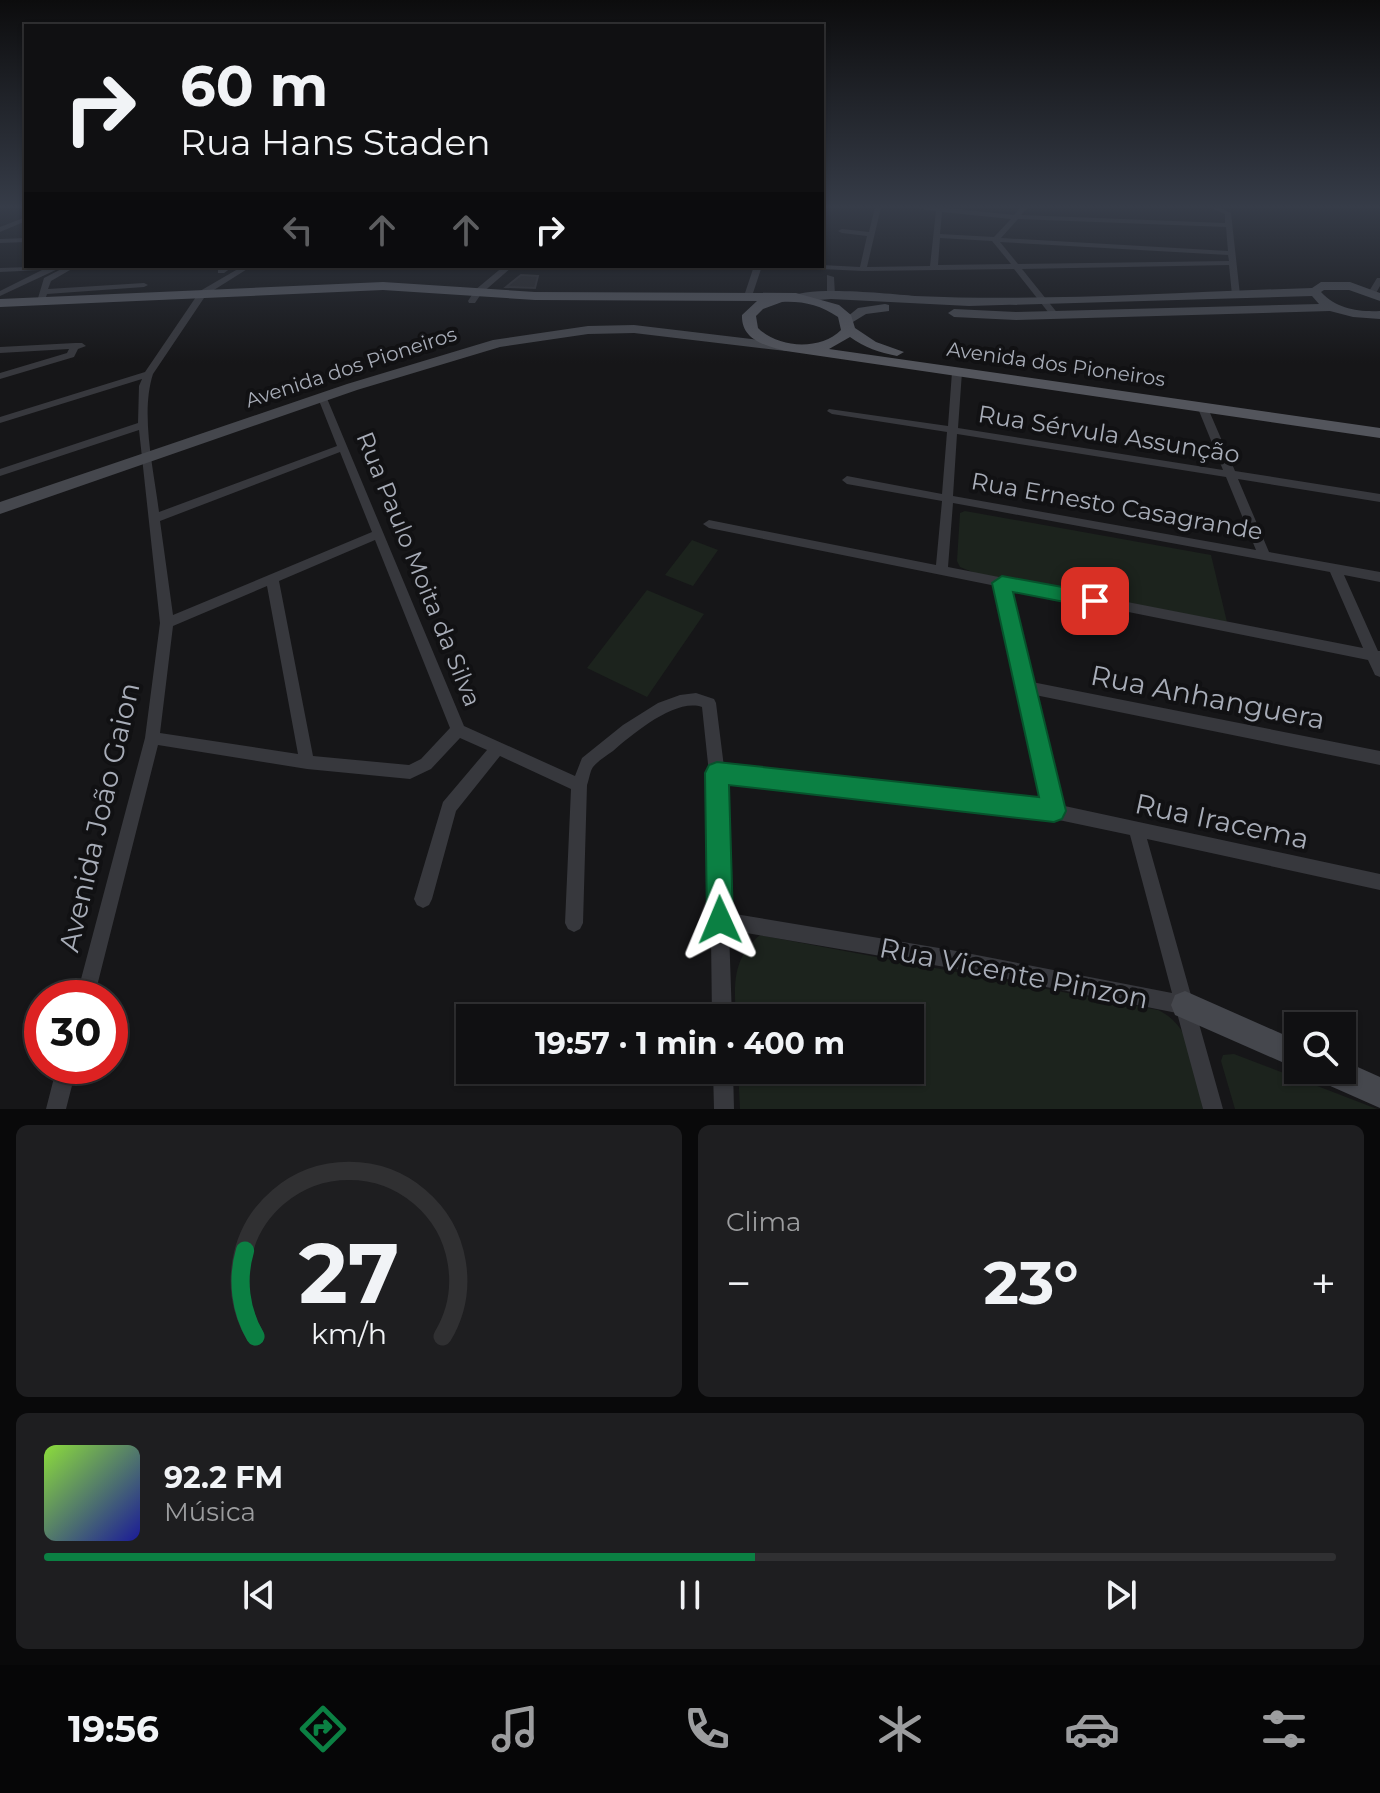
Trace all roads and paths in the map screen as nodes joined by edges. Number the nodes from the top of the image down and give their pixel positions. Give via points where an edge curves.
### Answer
1 (1231, 258) edge
2 (865, 259) edge
3 (935, 259) edge
4 (1008, 259) edge
5 (1213, 259) edge
6 (824, 267) edge
7 (934, 267) junction
8 (1014, 267) junction
9 (37, 268) edge
10 (54, 268) edge
11 (69, 268) edge
12 (226, 268) edge
13 (245, 268) edge
14 (507, 268) edge
15 (758, 268) edge
16 (863, 269) junction
17 (0, 270) edge
18 (221, 271) dead end
19 (830, 277) dead end
20 (1380, 280) edge
21 (144, 285) dead end
22 (1315, 292) junction
23 (0, 294) edge
24 (831, 295) junction
25 (1236, 295) junction
26 (1376, 295) edge
27 (43, 296) junction
28 (475, 296) junction
29 (200, 297) junction
30 (788, 298) junction
31 (1040, 299) junction
32 (751, 302) junction
33 (0, 303) edge
34 (1333, 307) junction
35 (0, 311) edge
36 (1055, 315) junction
37 (1380, 315) edge
38 (848, 326) junction
39 (751, 329) junction
40 (727, 340) junction
41 (793, 348) junction
42 (0, 350) edge
43 (957, 372) junction
44 (148, 374) junction
45 (0, 376) edge
46 (323, 398) junction
47 (1202, 406) junction
48 (832, 411) dead end
49 (0, 420) edge
50 (1380, 422) edge
51 (143, 425) junction
52 (952, 429) junction
53 (1380, 433) edge
54 (343, 447) junction
55 (147, 458) junction
56 (0, 473) edge
57 (1230, 475) junction
58 (847, 480) dead end
59 (947, 498) junction
60 (1380, 498) edge
61 (0, 508) edge
62 (156, 518) junction
63 (709, 524) dead end
64 (378, 534) junction
65 (1264, 555) junction
66 (1335, 569) junction
67 (942, 570) junction
68 (1380, 577) edge
69 (272, 578) junction
70 (1002, 583) junction
71 (167, 623) junction
72 (1377, 656) edge
73 (1380, 671) edge
74 (1026, 687) junction
75 (458, 730) junction
76 (152, 738) junction
77 (497, 749) junction
78 (1380, 758) edge
79 (307, 762) junction
80 (717, 773) junction
81 (579, 785) junction
82 (1054, 811) junction
83 (1136, 829) junction
84 (1380, 882) edge
85 (423, 899) dead end
86 (720, 920) junction
87 (574, 923) dead end
88 (90, 980) edge
89 (722, 1004) edge
90 (1185, 1005) junction
91 (1284, 1050) edge
92 (1356, 1082) edge
93 (62, 1084) edge
94 (723, 1084) edge
95 (1380, 1093) edge
96 (56, 1109) edge
97 (724, 1109) edge
98 (1213, 1109) edge

1 - 25 street
2 - 16 street
3 - 7 street
4 - 8 street
5 - 8 street
6 - 16 street
7 - 8 street
7 - 16 street
8 - 31 street
9 - 17 street
10 - 23 street
11 - 27 street via 47,280
12 - 18 street
13 - 29 street
14 - 28 street
15 - 32 street
19 - 24 street
20 - 26 street
21 - 27 street
22 - 25 street
22 - 26 street via 1339,284
22 - 34 street
24 - 30 street
24 - 31 street via 933,302
25 - 31 street
27 - 29 main road
27 - 33 main road
28 - 29 main road
28 - 32 main road via 528,305
29 - 35 main road
29 - 44 street
30 - 32 main road
30 - 38 main road, Avenida dos Pioneiros via 829,305
31 - 36 street
32 - 39 main road
34 - 36 street
34 - 37 street
36 - 38 street via 886,308 862,311
38 - 41 main road via 844,336 826,346
38 - 50 main road, Avenida dos Pioneiros via 880,349 901,353
39 - 40 street
39 - 41 main road via 758,337
40 - 41 street, Avenida dos Pioneiros
40 - 46 street, Avenida dos Pioneiros via 634,329 536,336 459,354
41 - 43 main road, Avenida dos Pioneiros
42 - 45 street via 78,346 71,355
43 - 47 main road, Avenida dos Pioneiros
43 - 52 street
44 - 49 street
44 - 51 street, Avenida João Gaion
46 - 54 street, Rua Paulo Moita da Silva
46 - 55 street, Avenida dos Pioneiros
47 - 53 main road, Avenida dos Pioneiros
47 - 57 street
48 - 52 street, Rua Sérvula Assunção
51 - 55 street, Avenida João Gaion
51 - 56 street
52 - 57 street, Rua Sérvula Assunção
52 - 59 street
54 - 62 street
54 - 64 street, Rua Paulo Moita da Silva
55 - 61 street, Avenida dos Pioneiros
55 - 62 street, Avenida João Gaion
57 - 60 street, Rua Sérvula Assunção
57 - 65 street
58 - 59 street, Rua Ernesto Casagrande
59 - 65 street, Rua Ernesto Casagrande
59 - 67 street
62 - 71 street, Avenida João Gaion
63 - 67 street
64 - 69 street
64 - 75 street, Rua Paulo Moita da Silva
65 - 66 street, Rua Ernesto Casagrande
66 - 68 street, Rua Ernesto Casagrande
66 - 72 street
67 - 70 street
69 - 71 street
69 - 79 street
70 - 72 street
70 - 74 street
71 - 76 street, Avenida João Gaion
72 - 73 street
74 - 78 street, Rua Anhanguera
74 - 82 street
75 - 77 street, Rua Paulo Moita da Silva
75 - 79 street via 426,764 410,772
76 - 79 street
76 - 88 street, Avenida João Gaion
77 - 81 street, Rua Paulo Moita da Silva
77 - 85 street via 449,807
80 - 81 street via 709,703 683,697 632,727 587,763
80 - 82 street, Rua Iracema
80 - 86 street
81 - 87 street
82 - 83 street, Rua Iracema
83 - 84 street, Rua Iracema
83 - 90 street
86 - 89 street
86 - 90 street, Rua Vicente Pinzon
90 - 91 street, Rua Vicente Pinzon
90 - 98 street
92 - 95 street
93 - 96 street
94 - 97 street

